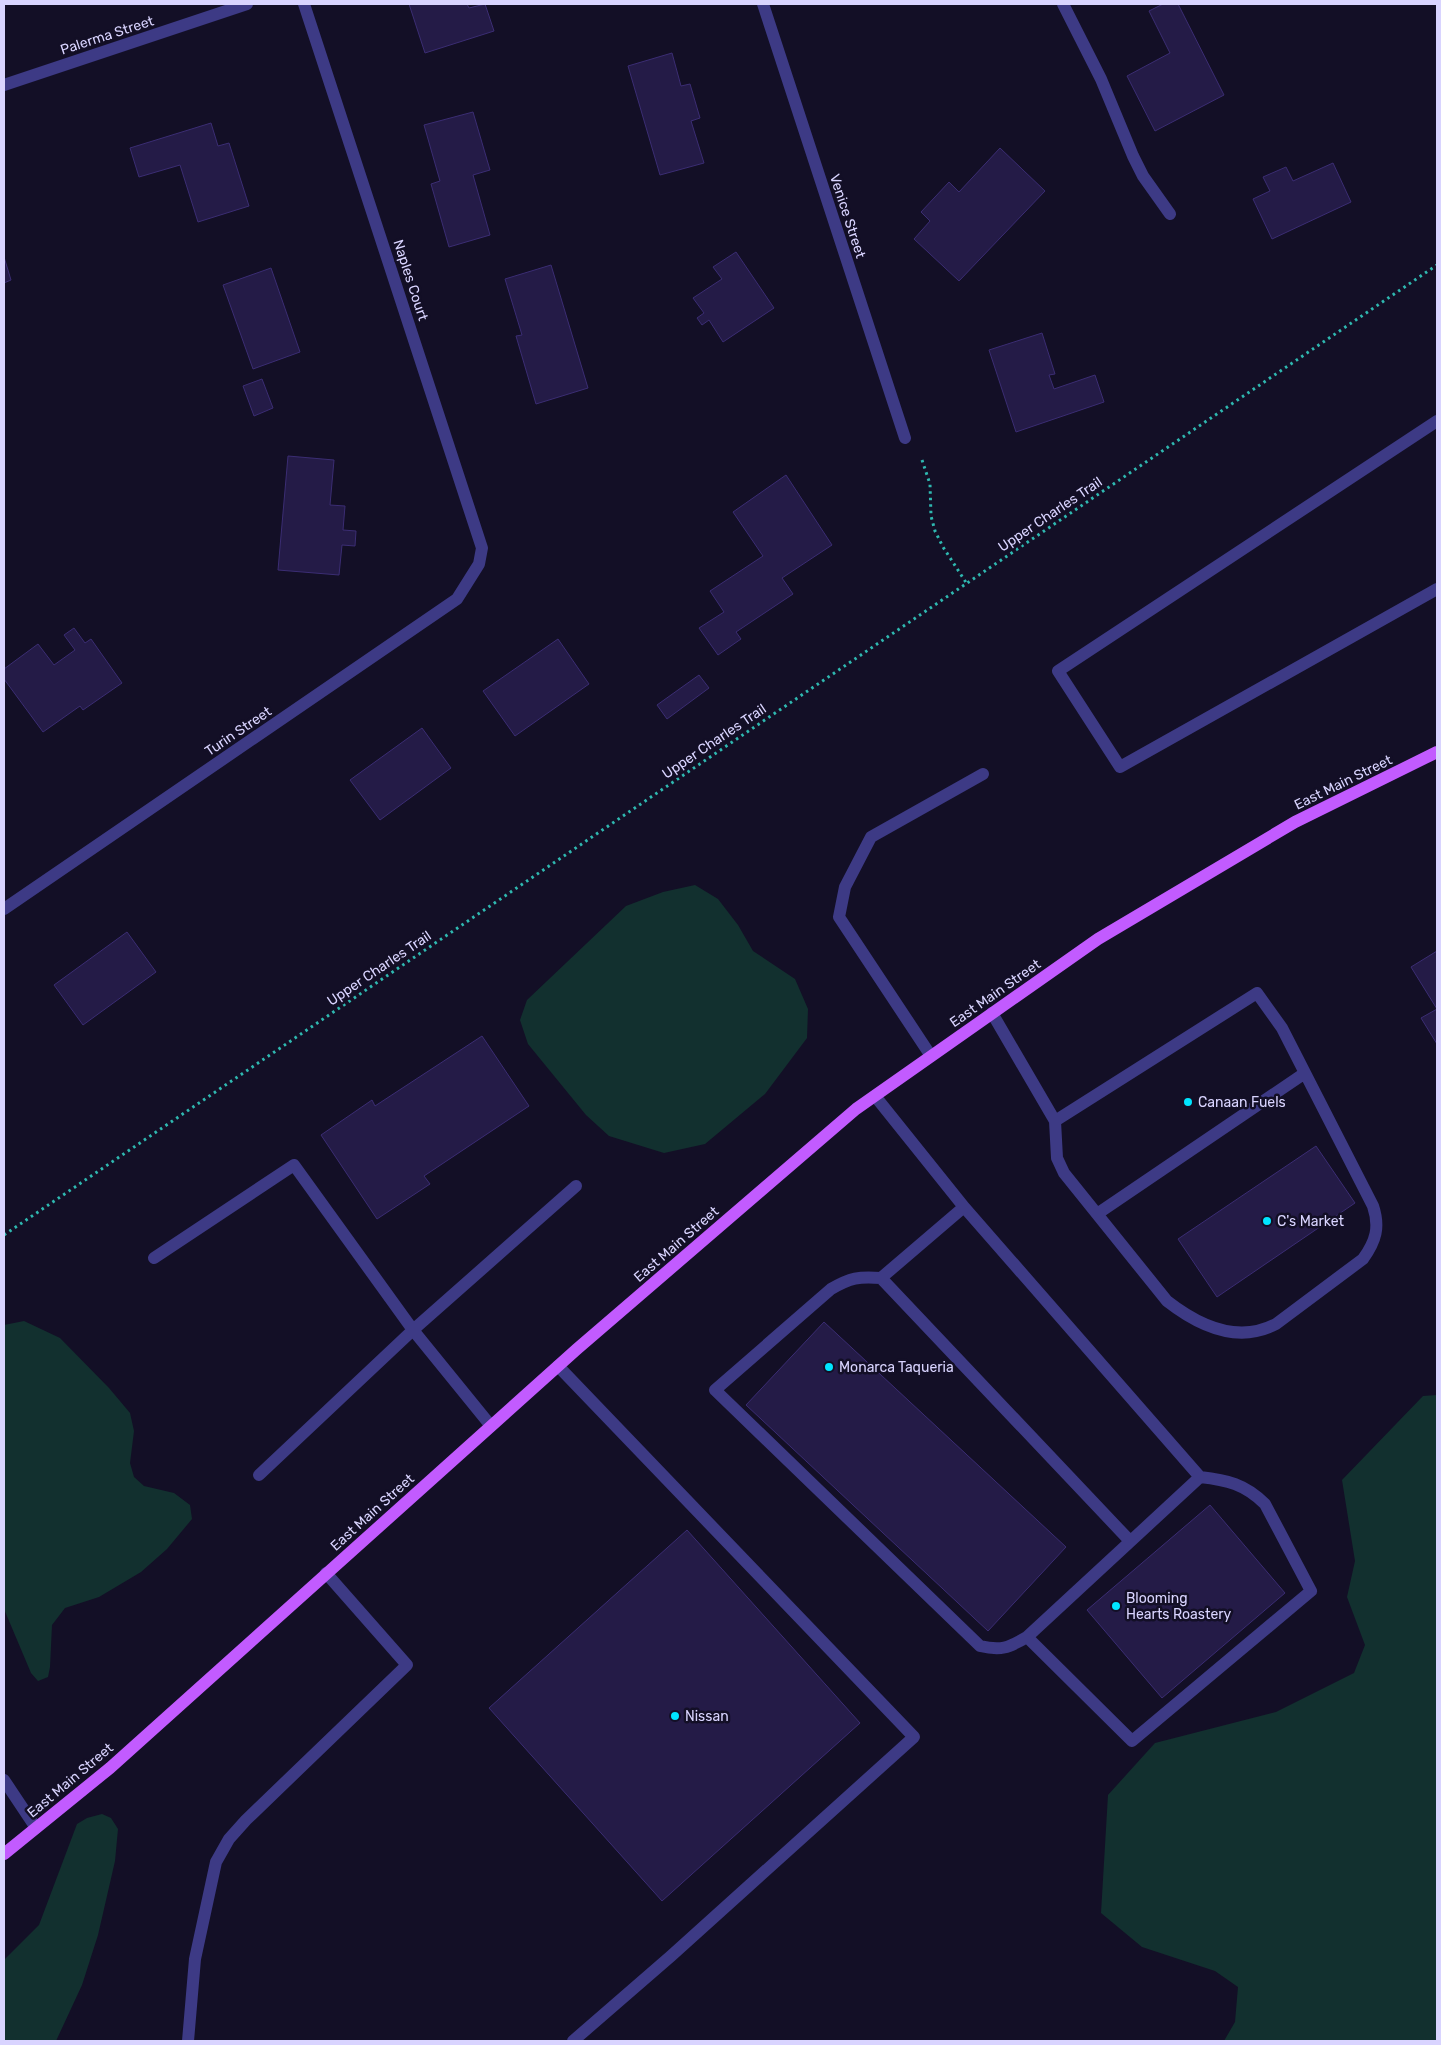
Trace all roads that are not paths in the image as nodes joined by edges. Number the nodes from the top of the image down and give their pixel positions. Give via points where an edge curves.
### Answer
1 (247, 4) edge
2 (304, 4) edge
3 (763, 4) edge
4 (1063, 4) edge
5 (4, 84) edge
6 (1170, 214) dead end
7 (1437, 422) edge
8 (905, 438) road end
9 (478, 566) joint
10 (1437, 589) edge
11 (1437, 752) edge
12 (983, 774) dead end
13 (4, 909) edge
14 (992, 1013) junction
15 (931, 1056) junction
16 (1305, 1073) junction
17 (875, 1096) junction
18 (1055, 1121) junction
19 (576, 1186) dead end
20 (964, 1207) junction
21 (1097, 1214) junction
22 (154, 1258) dead end
23 (881, 1278) junction
24 (413, 1330) junction
25 (558, 1366) junction
26 (491, 1426) junction
27 (259, 1475) dead end
28 (1200, 1477) junction
29 (1130, 1541) junction
30 (326, 1573) junction
31 (1026, 1637) junction
32 (4, 1780) edge
33 (36, 1828) junction
34 (4, 1854) edge
35 (188, 2041) edge
36 (573, 2041) edge

1 - 5 street, Palerma Street
2 - 9 street, Naples Court via 482,548
3 - 8 street, Venice Street
4 - 6 street via 1102,79 1140,170
7 - 10 street via 1058,671 1120,767
9 - 13 street, Turin Street via 457,599
11 - 14 main road, East Main Street via 1287,827 1098,939
12 - 15 street via 871,837 844,887 839,917
14 - 15 main road, East Main Street
14 - 18 street
15 - 17 main road, East Main Street
16 - 18 street via 1282,1028 1257,992
16 - 21 street
16 - 21 street via 1373,1206 1377,1233 1363,1258 1276,1324 1249,1333 1231,1332 1186,1316 1168,1301
17 - 20 street
17 - 25 main road, East Main Street
18 - 21 street via 1057,1158 1064,1173
19 - 24 street
20 - 23 street
20 - 28 street
22 - 24 street via 294,1165
23 - 29 street
23 - 31 street via 862,1276 846,1280 831,1290 715,1390 980,1646 995,1650 1010,1647
24 - 26 street
24 - 27 street
25 - 26 main road, East Main Street
25 - 36 street via 914,1737
26 - 30 main road, East Main Street
28 - 29 street
28 - 31 street via 1239,1485 1265,1504 1311,1591 1132,1741
29 - 31 street
30 - 33 main road, East Main Street via 110,1768
30 - 35 street via 407,1665 229,1839 216,1862 195,1960
32 - 33 street
33 - 34 main road, East Main Street

